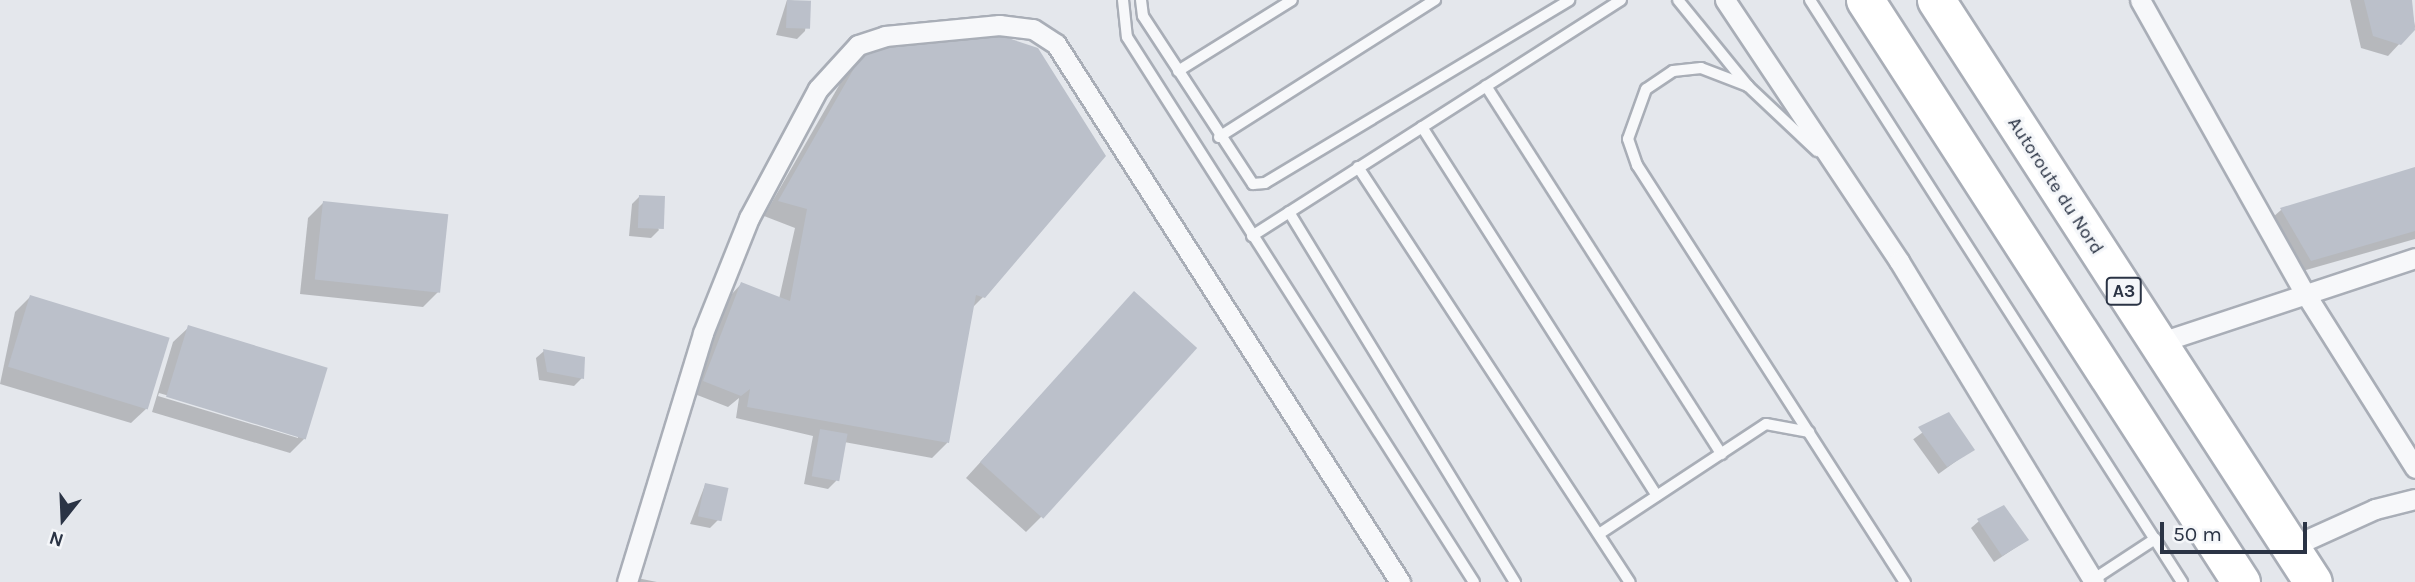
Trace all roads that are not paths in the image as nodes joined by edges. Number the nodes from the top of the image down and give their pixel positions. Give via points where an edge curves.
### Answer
1 (1123, 0) edge
2 (1141, 0) edge
3 (1292, 0) edge
4 (1435, 0) edge
5 (1569, 0) edge
6 (1621, 0) edge
7 (1678, 0) edge
8 (1725, 0) edge
9 (1811, 0) edge
10 (1865, 0) edge
11 (1936, 0) edge
12 (2140, 0) edge
13 (1178, 71) junction
14 (1486, 86) junction
15 (1748, 86) junction
16 (1422, 127) junction
17 (1219, 137) junction
18 (1359, 167) junction
19 (1843, 175) junction
20 (1289, 212) junction
21 (1252, 236) junction
22 (2415, 258) edge
23 (2303, 290) junction
24 (2158, 343) junction
25 (1810, 432) junction
26 (1721, 454) junction
27 (2415, 468) edge
28 (1657, 496) junction
29 (2415, 499) edge
30 (1599, 534) junction
31 (2155, 539) junction
32 (2291, 547) junction
33 (2093, 581) edge
34 (627, 582) edge
35 (1400, 582) edge
36 (1474, 582) edge
37 (1515, 582) edge
38 (1630, 582) edge
39 (1906, 582) edge
40 (2182, 582) edge
41 (2241, 582) edge
42 (2313, 582) edge

1 - 21 lane via 1127,37
2 - 13 lane via 1143,16
3 - 13 lane
4 - 17 lane
5 - 17 lane via 1265,183 1242,176
6 - 14 lane
7 - 15 lane
8 - 19 street
9 - 31 lane
10 - 41 highway
11 - 24 highway, Autoroute du Nord / A3
12 - 23 street
13 - 17 lane
14 - 16 lane
14 - 26 lane
15 - 19 lane
15 - 25 lane via 1701,68 1673,71 1646,89 1628,139 1636,165
16 - 18 lane
16 - 28 lane
18 - 20 lane
18 - 30 lane
19 - 33 street
20 - 21 lane
20 - 37 lane
21 - 36 lane
22 - 23 street
23 - 24 street
23 - 27 street
24 - 32 highway, Autoroute du Nord / A3
25 - 26 lane via 1766,425
25 - 39 lane
26 - 28 lane
28 - 30 lane
29 - 32 street via 2375,509
30 - 38 lane
31 - 33 lane
31 - 40 lane
32 - 42 highway, Autoroute du Nord / A3
34 - 35 street via 703,333 749,218 818,89 858,45 885,36 999,25 1033,29 1056,44

